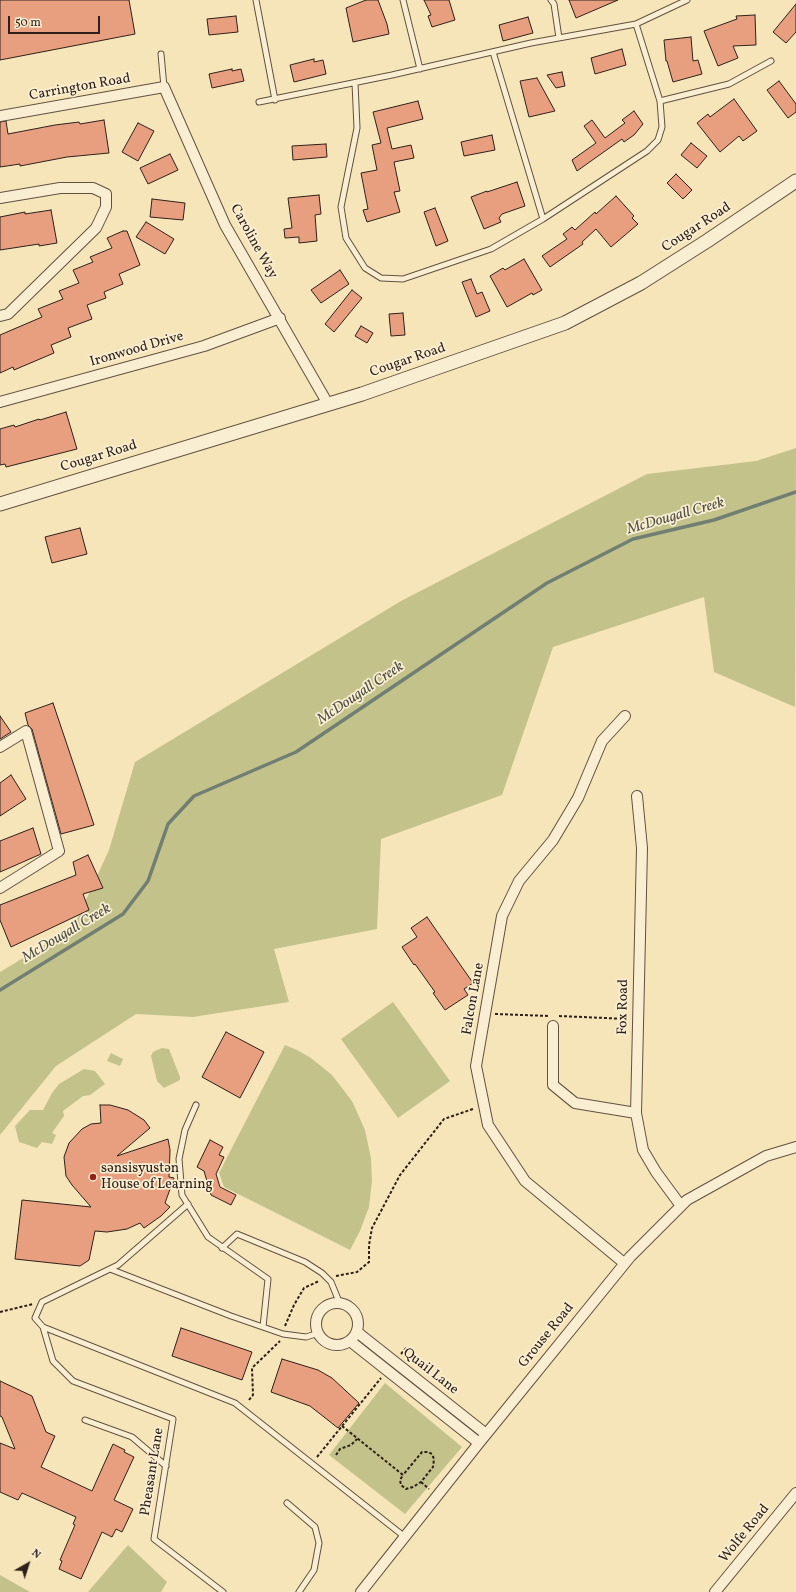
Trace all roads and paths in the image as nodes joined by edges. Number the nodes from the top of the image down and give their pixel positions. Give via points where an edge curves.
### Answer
1 (256, 0) edge
2 (403, 0) edge
3 (551, 0) edge
4 (687, 0) edge
5 (636, 24) junction
6 (559, 38) junction
7 (493, 52) junction
8 (161, 54) dead end
9 (771, 61) dead end
10 (420, 69) junction
11 (356, 83) junction
12 (164, 87) junction
13 (275, 100) junction
14 (660, 101) junction
15 (259, 102) dead end
16 (0, 116) edge
17 (796, 181) edge
18 (0, 198) edge
19 (543, 219) junction
20 (0, 316) edge
21 (280, 318) junction
22 (0, 402) edge
23 (328, 404) junction
24 (0, 504) edge
25 (625, 716) dead end
26 (0, 747) edge
27 (637, 796) dead end
28 (0, 888) edge
29 (486, 1013) junction
30 (638, 1019) junction
31 (553, 1026) dead end
32 (196, 1105) dead end
33 (484, 1105) junction
34 (636, 1113) junction
35 (796, 1147) edge
36 (188, 1204) junction
37 (681, 1206) junction
38 (222, 1248) junction
39 (624, 1263) junction
40 (110, 1269) junction
41 (333, 1276) dead end
42 (324, 1278) dead end
43 (42, 1302) junction
44 (340, 1304) junction
45 (0, 1312) edge
46 (43, 1327) junction
47 (263, 1327) junction
48 (284, 1331) dead end
49 (357, 1332) junction
50 (319, 1333) junction
51 (281, 1338) dead end
52 (350, 1341) junction
53 (383, 1376) dead end
54 (250, 1400) dead end
55 (85, 1420) dead end
56 (342, 1426) junction
57 (486, 1434) junction
58 (357, 1439) junction
59 (479, 1443) junction
60 (336, 1455) dead end
61 (316, 1458) dead end
62 (166, 1466) junction
63 (404, 1475) junction
64 (421, 1482) junction
65 (429, 1489) dead end
66 (796, 1493) edge
67 (287, 1504) dead end
68 (405, 1537) junction
69 (223, 1592) edge
70 (300, 1592) edge
71 (361, 1592) edge
72 (715, 1592) edge

1 - 13 lane
2 - 10 lane
3 - 6 lane via 554,4
4 - 5 lane
5 - 6 lane
5 - 14 lane
6 - 7 lane
7 - 10 lane
7 - 19 lane
8 - 12 lane
9 - 14 lane via 729,84
10 - 11 lane
11 - 13 lane
11 - 19 lane via 357,128 341,207 346,238 365,268 381,278 403,279 491,249
12 - 16 street, Carrington Road
12 - 21 street, Caroline Way via 225,225
13 - 15 lane
14 - 19 lane via 662,127 658,140 647,151
17 - 23 street, Cougar Road via 641,283 565,323
18 - 20 street via 60,188 93,188 106,194 106,207 96,228 8,314
21 - 22 street, Ironwood Drive via 204,346
21 - 23 street, Caroline Way
23 - 24 street, Cougar Road
25 - 29 street, Falcon Lane via 602,741 578,798 553,840 519,881 502,916
26 - 28 street via 26,731 58,850
27 - 30 street, Fox Road via 642,848
29 - 30 path
29 - 33 street, Falcon Lane via 476,1066
30 - 34 street, Fox Road
31 - 34 street via 553,1084 576,1103
32 - 36 lane via 185,1130 180,1159 182,1195
33 - 39 street, Falcon Lane via 488,1124 525,1181
33 - 41 path via 444,1119 400,1175 372,1228 369,1262 357,1272
34 - 37 street, Fox Road via 643,1150
35 - 37 street, Grouse Road via 766,1156 687,1200
36 - 38 lane via 208,1237
36 - 40 lane via 118,1265
37 - 39 street, Grouse Road
38 - 44 lane via 237,1234 305,1262 331,1282
38 - 47 lane via 268,1279
39 - 57 street, Grouse Road
40 - 43 lane
40 - 47 lane
42 - 48 path via 304,1288
43 - 45 path
43 - 46 lane via 35,1318
44 - 49 street via 346,1305 355,1314
44 - 50 street via 328,1306 319,1315
46 - 62 lane, Pheasant Lane via 53,1361 74,1381 173,1419
46 - 68 lane via 235,1403
47 - 50 lane via 283,1334 306,1337
49 - 52 street
49 - 57 street, Quail Lane
50 - 52 street via 322,1338 333,1344 345,1344
51 - 54 path via 280,1342 252,1368 253,1395
52 - 59 street, Quail Lane
53 - 56 path
55 - 62 lane via 132,1437
56 - 58 path
56 - 61 path
57 - 59 street, Grouse Road
58 - 60 path via 351,1445 340,1449
58 - 63 path
59 - 68 street, Grouse Road
62 - 69 lane, Pheasant Lane via 154,1539
63 - 64 path via 400,1480 406,1489
63 - 64 path via 422,1452 428,1452 434,1459 433,1467
64 - 65 path
66 - 72 street, Wolfe Road
67 - 70 lane via 315,1526 319,1543 314,1570
68 - 71 street, Grouse Road

